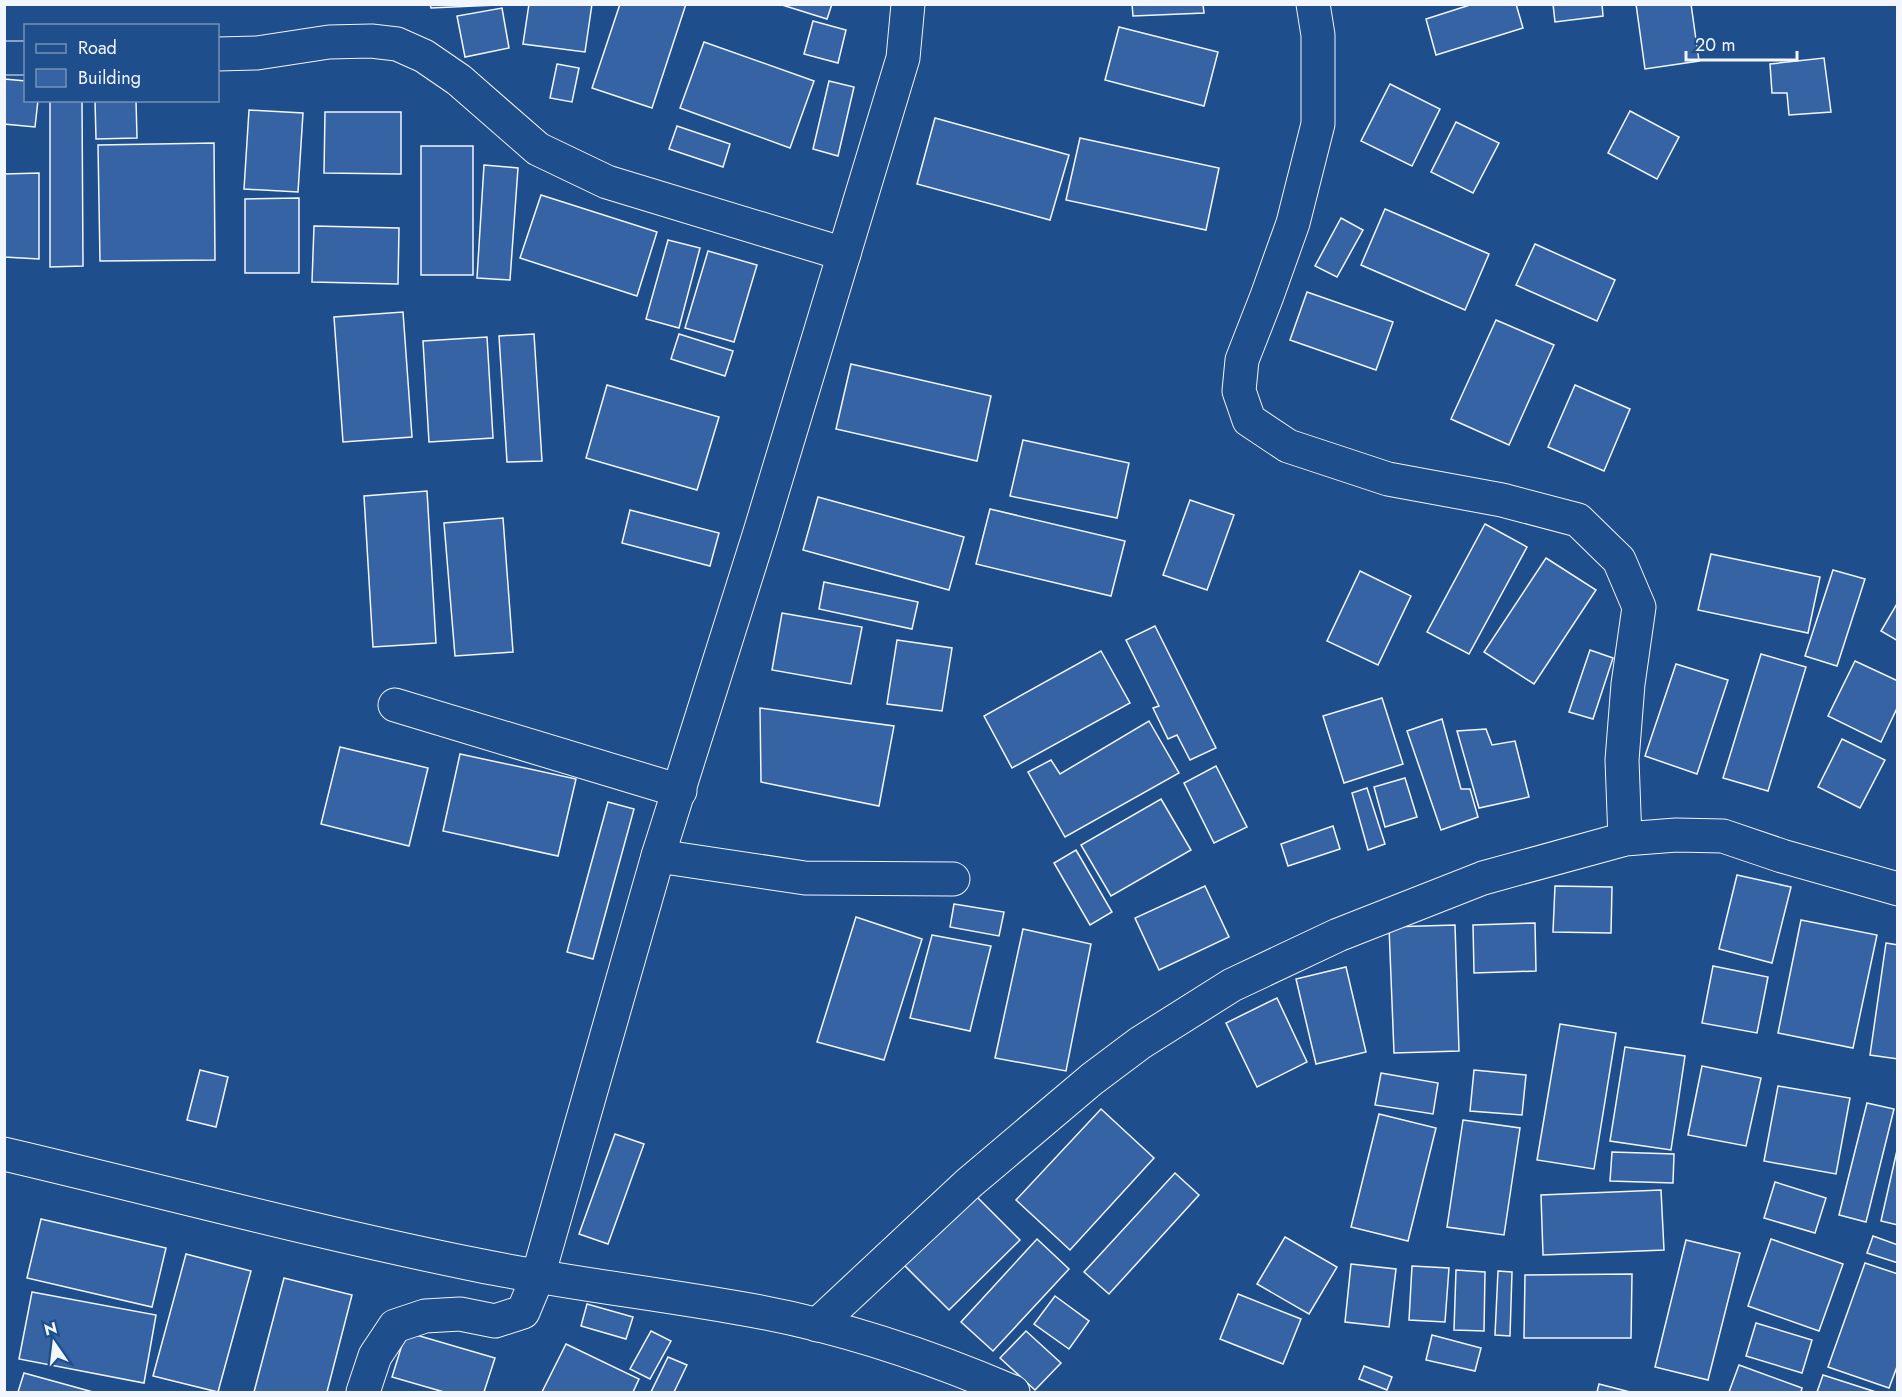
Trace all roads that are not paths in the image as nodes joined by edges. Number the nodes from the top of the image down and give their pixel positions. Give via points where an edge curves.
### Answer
1 (908, 4) edge
2 (1313, 4) edge
3 (219, 54) edge
4 (4, 58) edge
5 (24, 58) edge
6 (844, 254) junction
7 (395, 705) dead end
8 (680, 790) junction
9 (1625, 839) junction
10 (658, 856) junction
11 (953, 879) dead end
12 (1898, 889) edge
13 (4, 1154) edge
14 (538, 1276) junction
15 (818, 1325) junction
16 (363, 1392) edge
17 (1013, 1392) edge

1 - 6 street via 903,58
2 - 9 street via 1318,35 1318,124 1293,223 1242,360 1239,391 1249,420 1288,446 1388,479 1502,500 1578,520 1619,560 1639,607 1622,760
3 - 6 street via 257,53 328,42 397,44 424,56 459,80 538,149 607,182
4 - 5 street
6 - 8 street
7 - 8 street
8 - 10 street
9 - 12 street via 1723,836
9 - 15 street via 1483,878 1338,935 1232,985 1140,1043 1092,1079 969,1183
10 - 11 street via 805,878
10 - 14 street
13 - 14 street via 350,1237
14 - 15 street via 746,1309
14 - 16 street via 523,1312 495,1321 460,1314 425,1316 395,1326 375,1356
15 - 17 street via 890,1345

